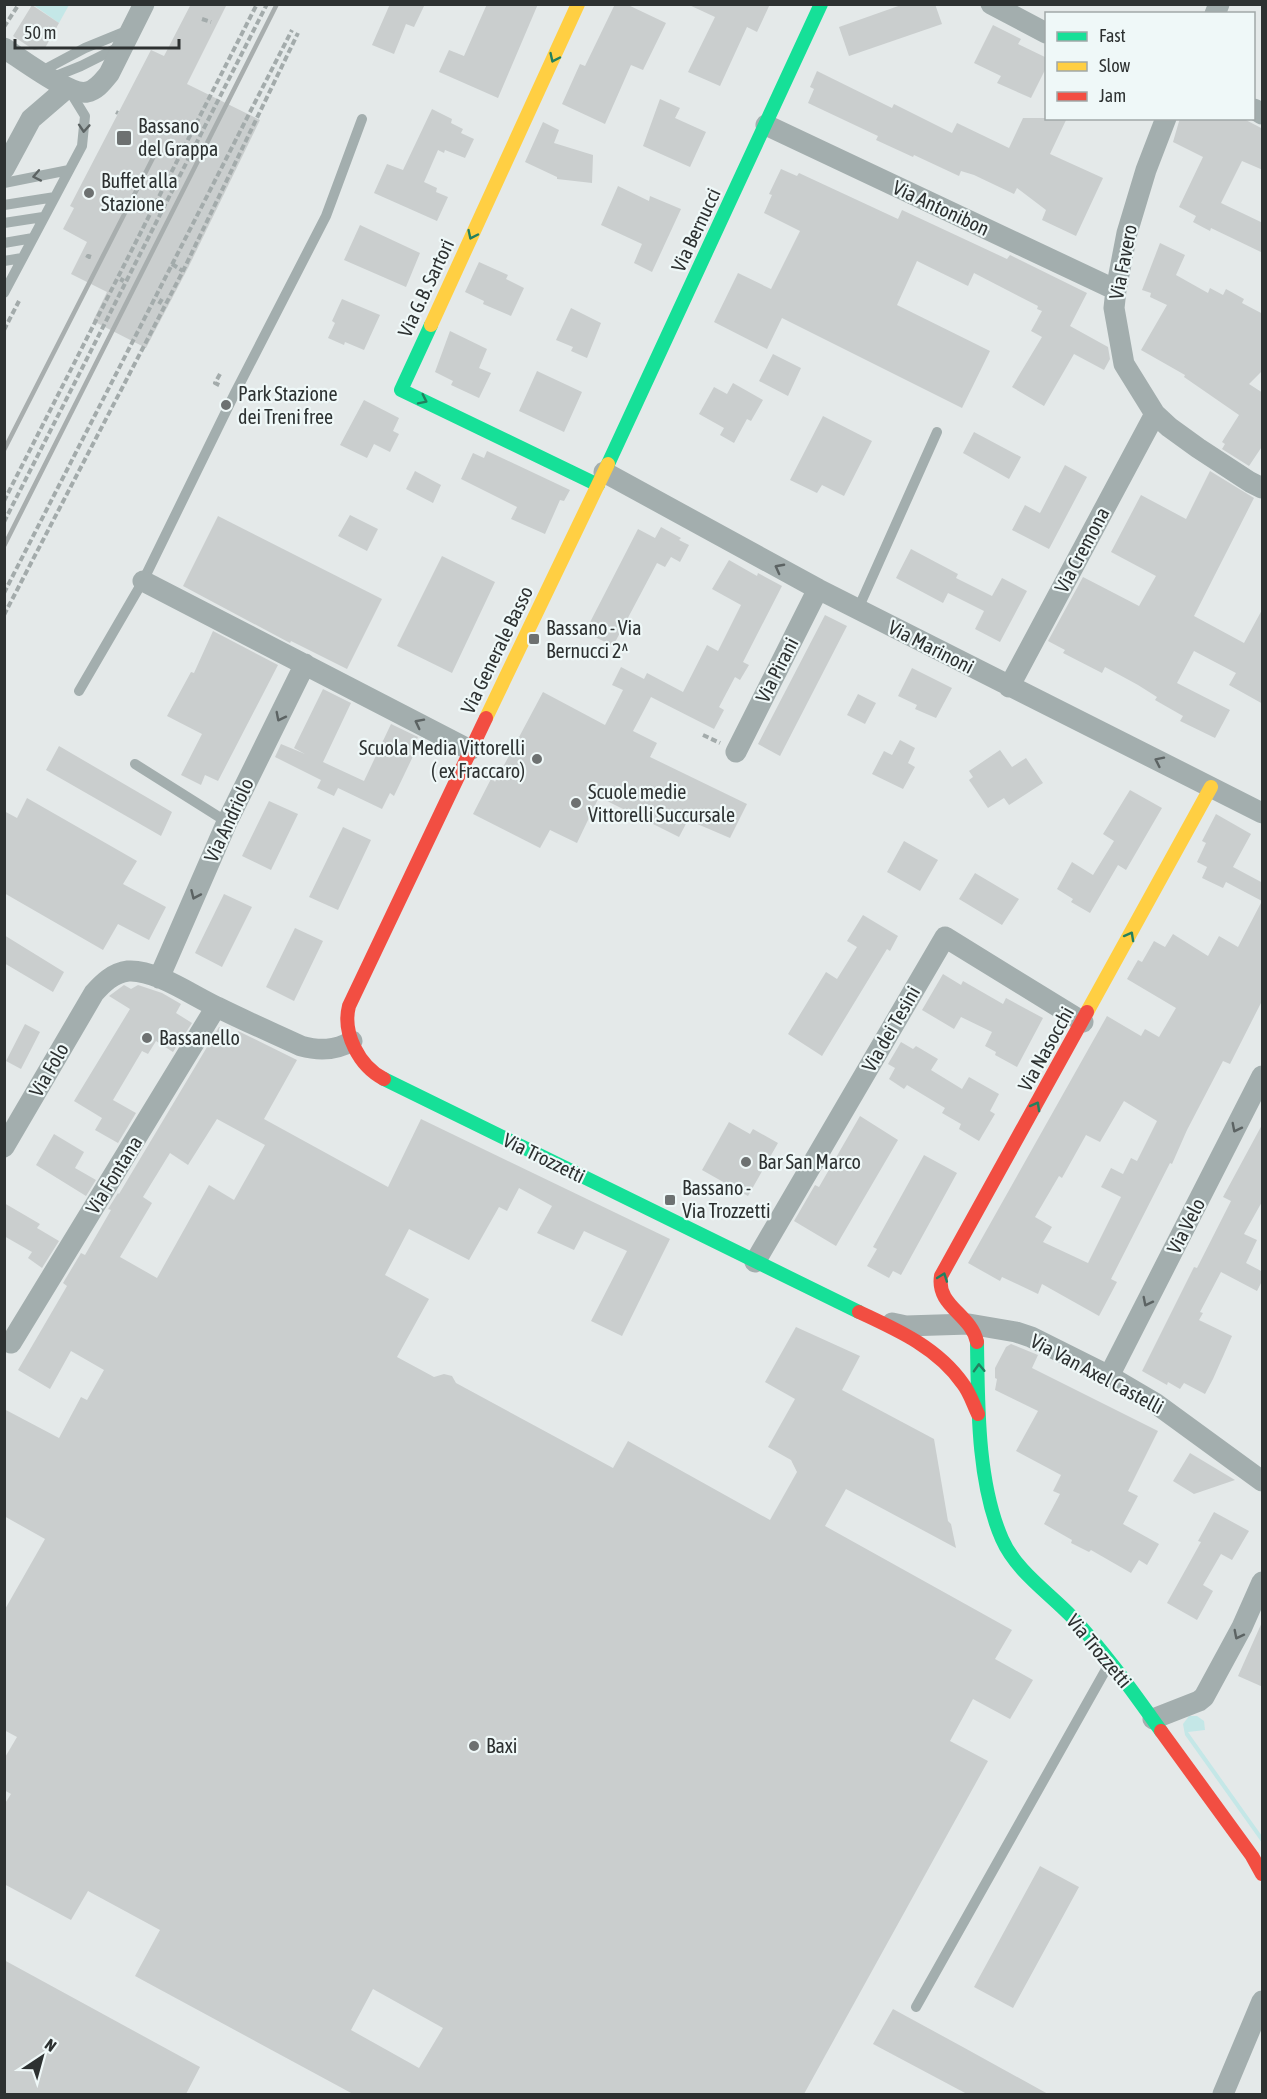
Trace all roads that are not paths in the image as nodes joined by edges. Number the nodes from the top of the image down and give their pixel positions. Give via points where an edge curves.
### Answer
1 (144, 4) edge
2 (578, 4) edge
3 (820, 4) edge
4 (991, 4) edge
5 (1045, 32) edge
6 (128, 37) junction
7 (4, 48) edge
8 (52, 79) junction
9 (362, 119) dead end
10 (1165, 120) edge
11 (766, 125) junction
12 (4, 169) edge
13 (69, 170) junction
14 (4, 183) edge
15 (55, 196) junction
16 (4, 205) edge
17 (43, 218) junction
18 (4, 224) edge
19 (33, 238) junction
20 (4, 243) edge
21 (22, 258) junction
22 (4, 261) edge
23 (8, 280) edge
24 (1116, 290) junction
25 (4, 293) edge
26 (1155, 414) junction
27 (937, 432) dead end
28 (601, 478) junction
29 (1263, 488) edge
30 (143, 581) junction
31 (818, 589) junction
32 (858, 609) junction
33 (305, 664) junction
34 (1009, 687) junction
35 (79, 691) dead end
36 (470, 750) junction
37 (736, 752) dead end
38 (135, 764) dead end
39 (1211, 787) junction
40 (1263, 813) edge
41 (227, 822) junction
42 (159, 978) junction
43 (216, 1007) junction
44 (1083, 1022) junction
45 (352, 1041) junction
46 (1263, 1076) edge
47 (4, 1147) edge
48 (755, 1262) junction
49 (874, 1318) junction
50 (969, 1324) junction
51 (11, 1343) dead end
52 (1109, 1376) junction
53 (978, 1414) junction
54 (1263, 1481) edge
55 (1263, 1582) edge
56 (1110, 1661) junction
57 (1153, 1719) junction
58 (1263, 1874) edge
59 (1263, 2001) edge
60 (916, 2007) dead end
61 (1223, 2094) edge

1 - 6 street
2 -> 28 street, Via G.B. Sartori via 401,390
3 - 11 street, Via Bernucci
4 - 5 street
6 - 8 lane via 85,48
6 - 8 street via 102,84 89,92 82,93
7 - 8 street
8 - 12 street
8 -> 13 lane via 85,116 81,146
9 - 30 lane via 326,216
10 - 24 street, Via Favero via 1127,232
11 - 24 street, Via Antonibon
11 - 28 street, Via Bernucci
13 -> 14 lane
13 - 15 lane
15 - 16 lane
15 - 17 lane
17 - 18 lane
17 - 19 lane
19 - 20 lane
19 - 21 lane
21 - 22 lane
21 - 23 lane
23 - 25 lane
24 - 26 street, Via Favero via 1114,308 1124,364
26 - 29 street, Via Favero via 1197,448
26 - 34 street, Via Cremona
27 - 32 lane
31 -> 28 street, Via Marinoni
28 - 36 street, Via Generale Basso
30 - 33 street
30 - 35 lane
31 - 32 street, Via Marinoni
31 - 37 street, Via Pirani
32 - 34 street, Via Marinoni
36 -> 33 street
33 -> 41 street, Via Andriolo
39 -> 34 street, Via Marinoni
36 - 45 street, Via Generale Basso via 348,1006 346,1024
38 - 41 lane
39 - 40 street, Via Marinoni
44 -> 39 street, Via Nasocchi
41 -> 42 street, Via Andriolo
42 - 43 street
42 - 47 street, Via Folo via 128,971 103,982
43 - 45 street via 313,1050 333,1049
43 - 51 street, Via Fontana
44 - 48 street, Via dei Tesini via 945,937
50 -> 44 street, Via Nasocchi via 942,1294 941,1276
45 - 48 street, Via Trozzetti via 369,1068 379,1076
46 -> 52 street, Via Velo
48 - 49 street, Via Trozzetti
49 - 50 street, Via Van Axel Castelli via 906,1326
49 - 53 street, Via Trozzetti via 930,1349 949,1366 965,1386
50 - 52 street, Via Van Axel Castelli via 1031,1337
53 -> 50 street, Via Trozzetti via 977,1339
52 - 54 street, Via Van Axel Castelli via 1155,1403
53 - 56 street, Via Trozzetti via 987,1487 1003,1541 1017,1563
55 -> 57 street via 1204,1697
56 - 57 street, Via Trozzetti
56 - 60 lane
57 - 58 street, Via Trozzetti
59 - 61 street

